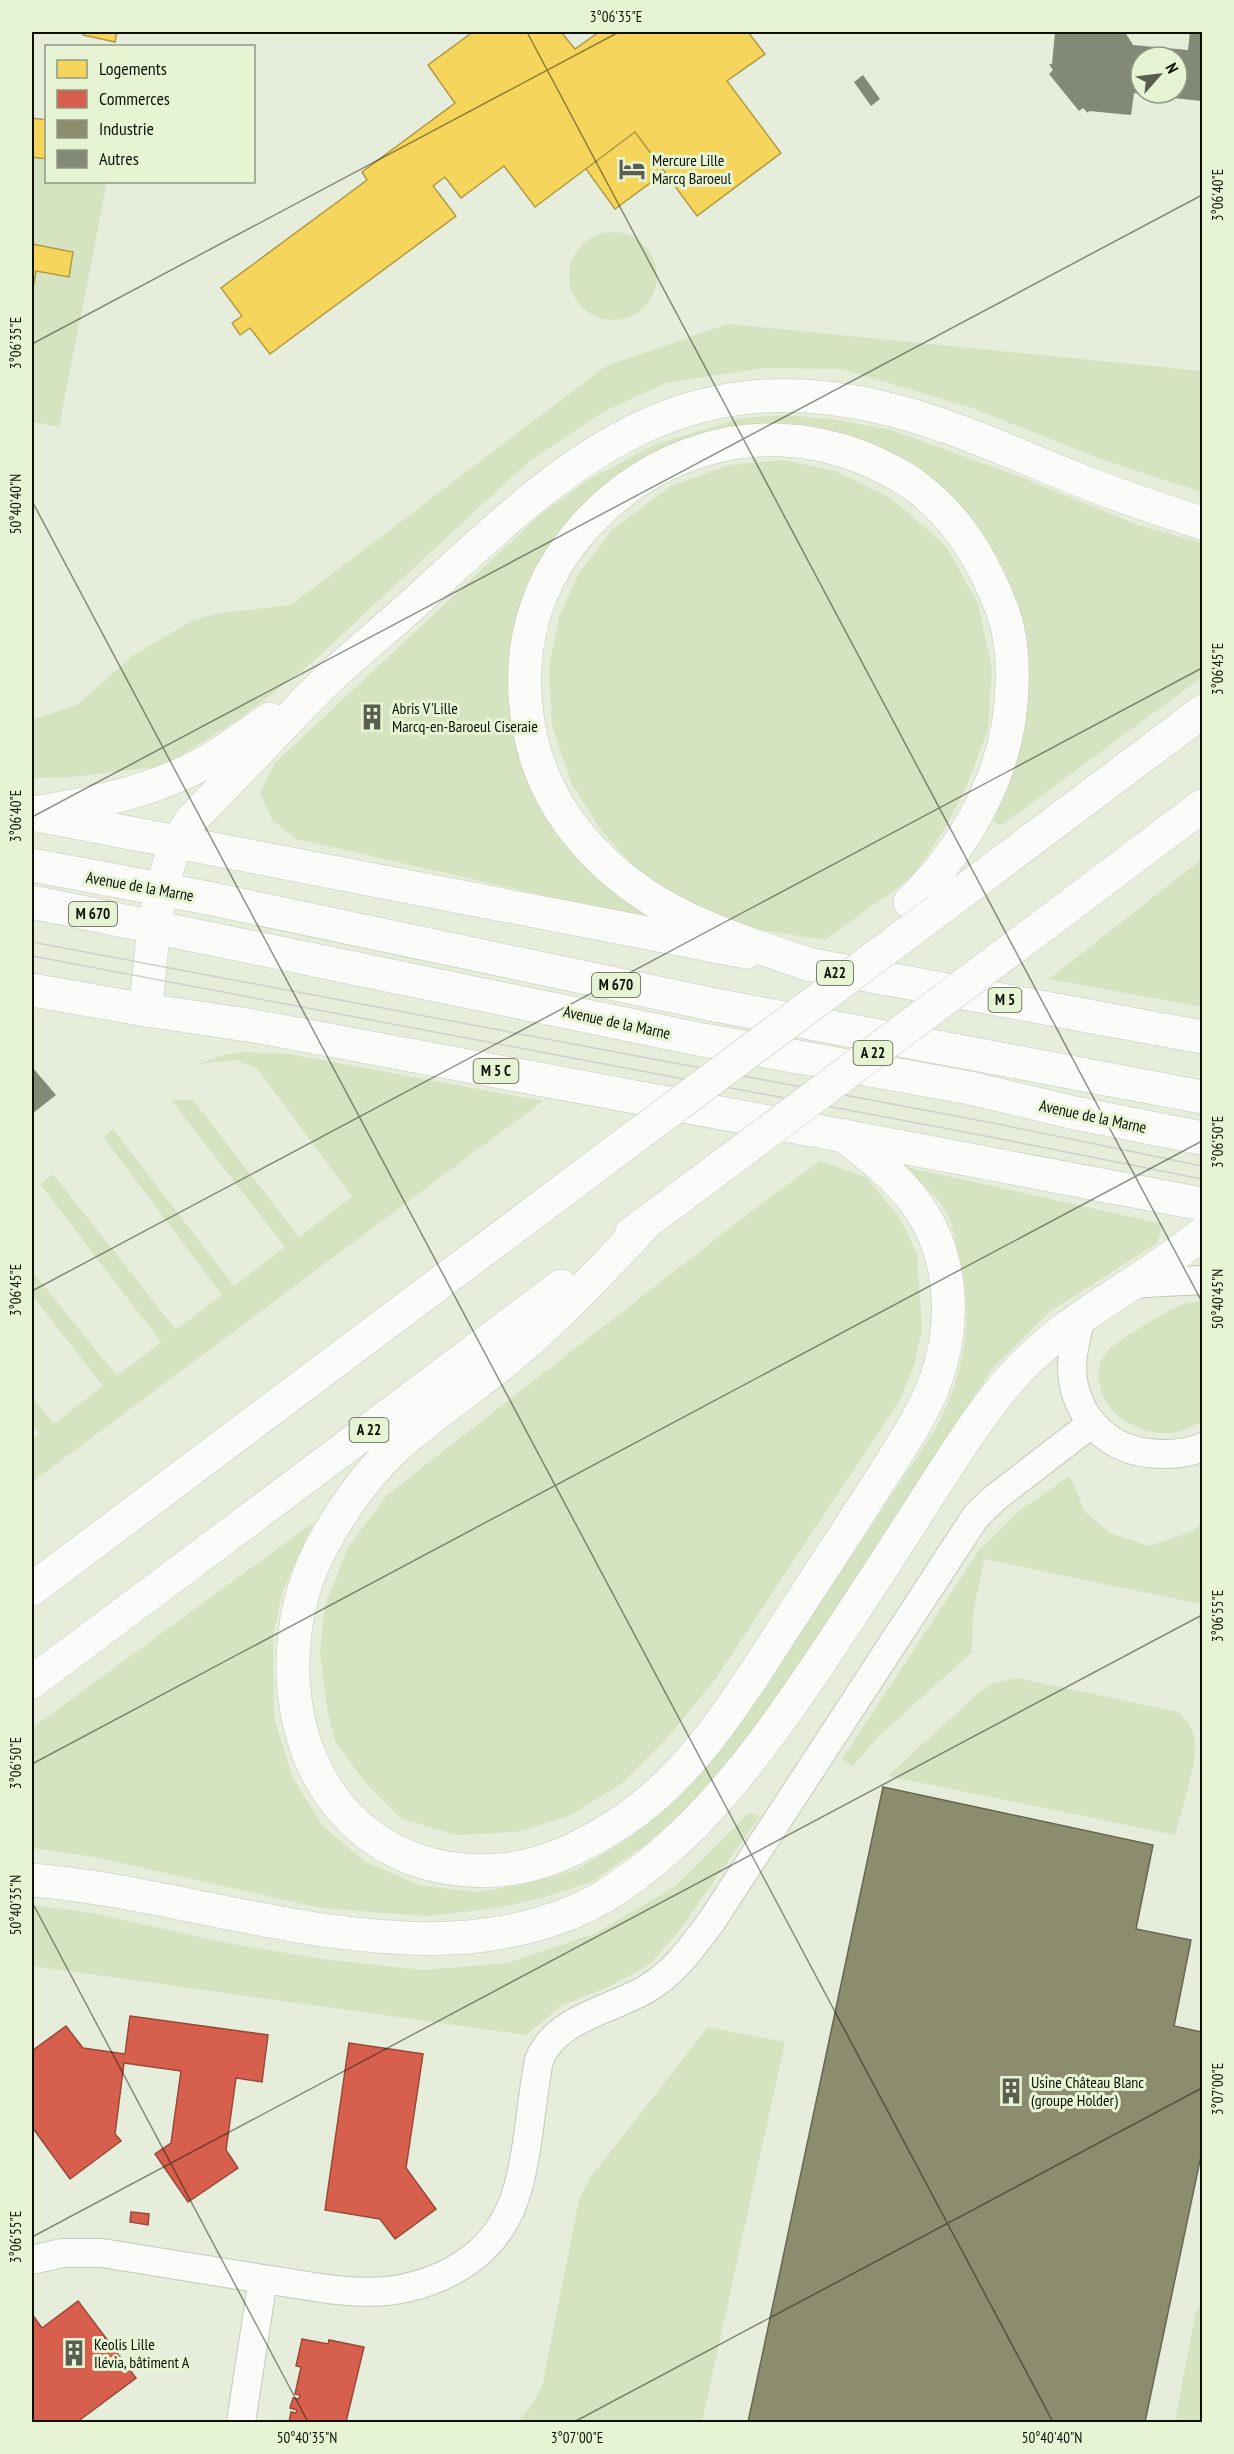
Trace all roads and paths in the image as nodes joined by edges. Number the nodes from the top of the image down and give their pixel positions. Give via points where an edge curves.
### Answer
1 (1203, 523) edge
2 (326, 681) junction
3 (1203, 712) edge
4 (1203, 806) edge
5 (32, 814) edge
6 (177, 843) junction
7 (32, 865) edge
8 (160, 891) junction
9 (32, 902) edge
10 (926, 905) junction
11 (154, 926) junction
12 (807, 964) junction
13 (32, 990) edge
14 (146, 1010) junction
15 (1203, 1036) edge
16 (1203, 1097) edge
17 (844, 1136) junction
18 (1203, 1138) edge
19 (1203, 1204) edge
20 (648, 1221) junction
21 (1203, 1234) edge
22 (1203, 1280) edge
23 (1128, 1284) junction
24 (1081, 1318) junction
25 (1091, 1424) junction
26 (1203, 1447) edge
27 (32, 1589) edge
28 (32, 1682) edge
29 (32, 1880) edge
30 (32, 2260) edge
31 (263, 2278) junction
32 (241, 2422) edge

1 - 2 main road via 1092,485 961,432 879,407 812,397 723,401 637,429 608,443 551,482
2 - 5 main road via 184,773 105,799
2 - 6 main road via 191,820
3 - 10 main road
4 - 20 main road, A 22, bridge
5 - 6 main road, M 5
6 - 8 main road
6 - 12 main road, M 5
7 - 8 main road, Avenue de la Marne / M 670
8 - 11 main road
8 - 16 main road, Avenue de la Marne / M 670 via 693,1001
9 - 11 main road, Avenue de la Marne / M 670
10 - 12 main road via 994,778 1007,739 1012,703 1013,662 1005,620 991,580 970,542 917,487 877,464 834,447 797,441 723,444 654,469 624,488 590,519 566,548 538,598 524,667 530,737 539,769 556,805 579,837 608,867 642,893 719,932
10 - 27 main road, A22, bridge via 759,1045
11 - 14 main road
11 - 18 main road, Avenue de la Marne / M 670
12 - 15 main road, M 5
13 - 14 main road, M 5 C
14 - 17 main road, M 5 C
17 - 19 main road, M 5 C
17 - 20 main road via 885,1169 915,1202 936,1238 947,1279 947,1341 936,1381 899,1450 730,1710 680,1771 640,1808 581,1845 523,1866 500,1870 448,1868 400,1855 357,1827 337,1806 321,1782 299,1724 293,1652 306,1579 342,1513 394,1449 540,1331
20 - 28 main road, A 22
21 - 23 main road
22 - 23 street
23 - 24 main road
24 - 25 street via 1072,1370 1083,1412
24 - 29 main road via 1029,1359 990,1403 806,1683 740,1773 656,1858 603,1897 554,1918 496,1933 413,1938 272,1923 153,1897
25 - 26 street via 1105,1438 1144,1453 1172,1454
25 - 31 street via 976,1515 711,1922 681,1961 648,1989 569,2026 547,2046 538,2068 514,2198 495,2238 479,2254 443,2276 388,2293 353,2292
30 - 31 street via 62,2253 102,2253
31 - 32 street

